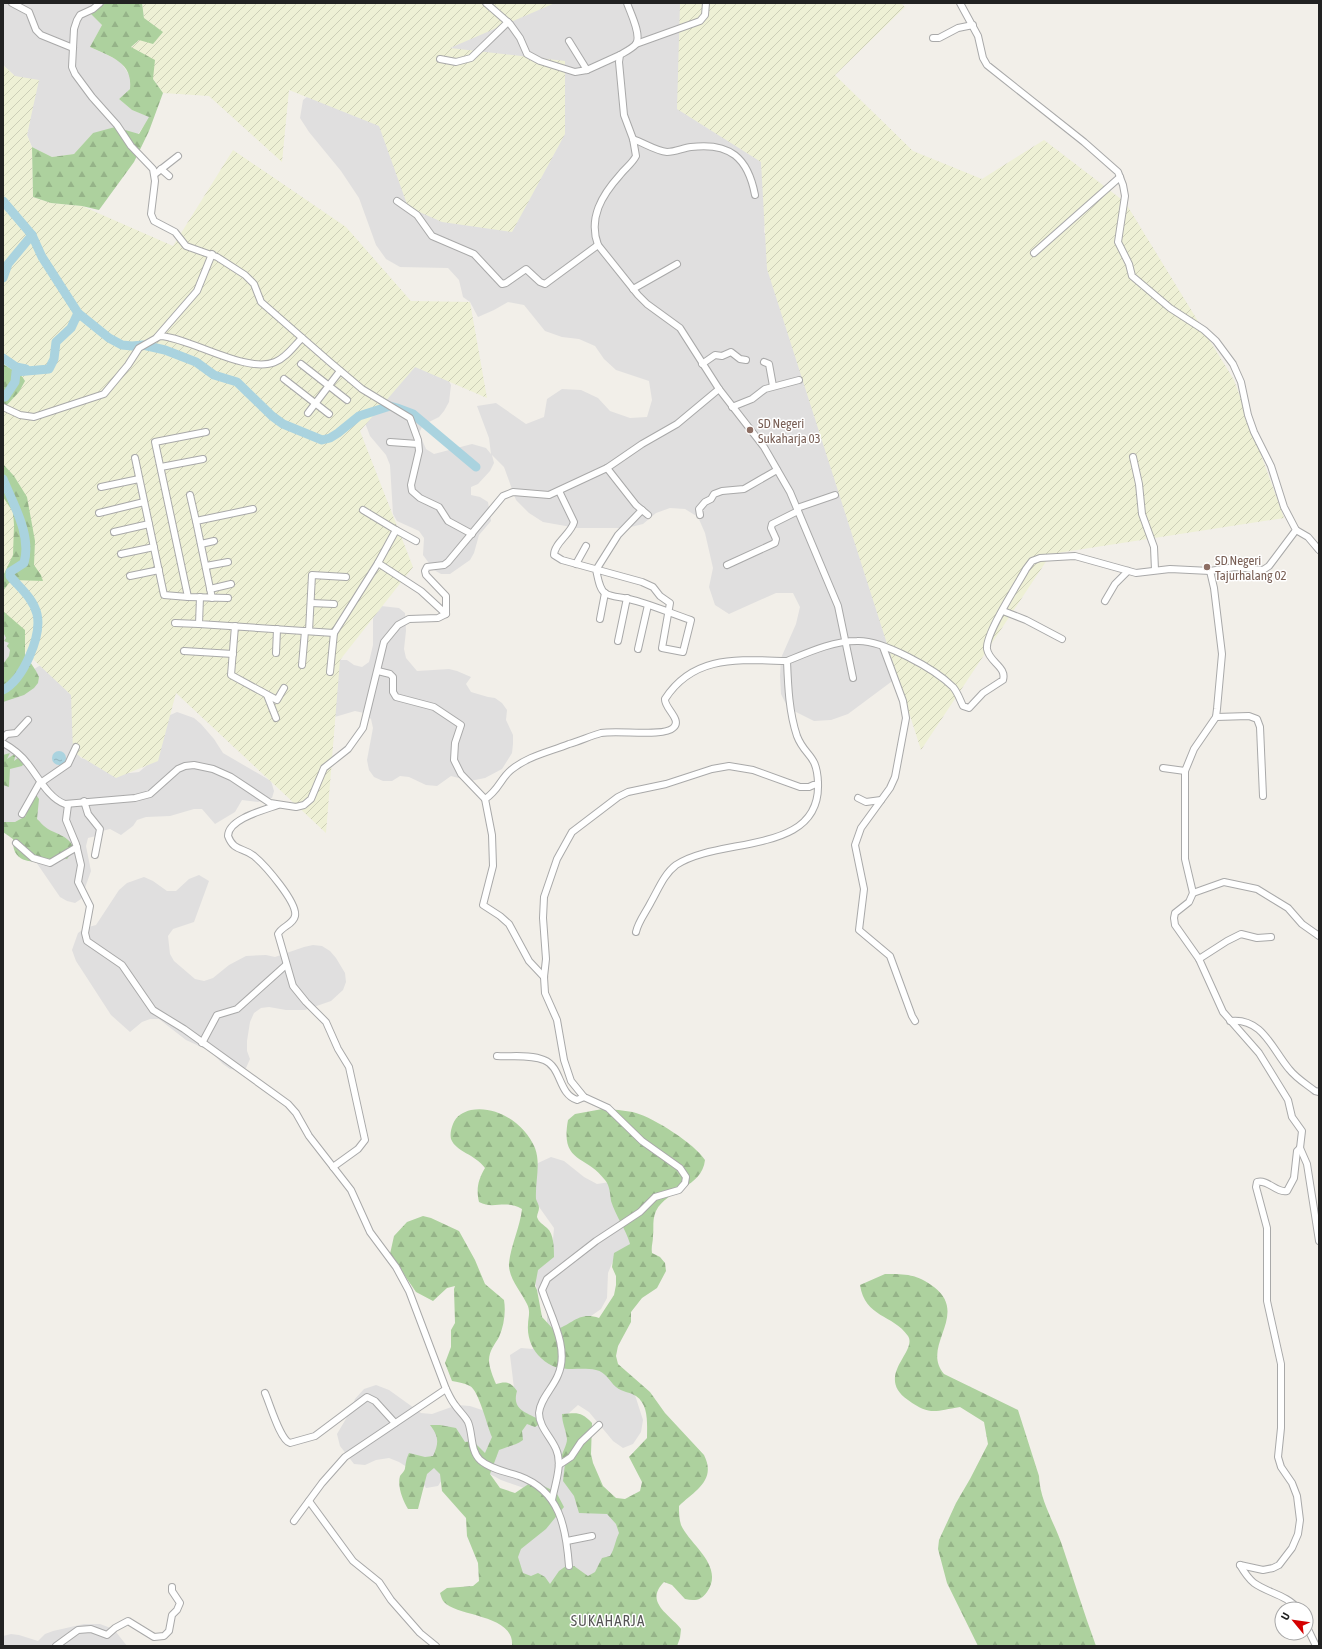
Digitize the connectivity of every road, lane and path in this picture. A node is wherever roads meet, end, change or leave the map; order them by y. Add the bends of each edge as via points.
1 (12, 3) edge
2 (100, 3) edge
3 (486, 3) edge
4 (627, 3) edge
5 (706, 3) edge
6 (960, 3) edge
7 (508, 22) junction
8 (973, 25) junction
9 (933, 38) dead end
10 (569, 41) dead end
11 (636, 44) junction
12 (73, 48) junction
13 (620, 55) junction
14 (440, 59) dead end
15 (587, 70) junction
16 (633, 139) junction
17 (178, 156) dead end
18 (161, 170) junction
19 (155, 174) junction
20 (169, 176) dead end
21 (1120, 177) junction
22 (754, 195) dead end
23 (397, 202) dead end
24 (598, 245) junction
25 (1034, 253) dead end
26 (212, 254) junction
27 (677, 264) dead end
28 (633, 288) junction
29 (157, 337) junction
30 (302, 338) junction
31 (746, 360) dead end
32 (764, 362) dead end
33 (301, 364) dead end
34 (702, 364) junction
35 (340, 371) junction
36 (284, 379) dead end
37 (799, 380) dead end
38 (328, 386) junction
39 (773, 386) junction
40 (719, 389) junction
41 (347, 400) dead end
42 (316, 404) junction
43 (732, 407) junction
44 (4, 408) edge
45 (308, 414) dead end
46 (329, 414) dead end
47 (206, 432) dead end
48 (390, 442) dead end
49 (418, 444) junction
50 (1133, 457) dead end
51 (135, 458) dead end
52 (203, 459) dead end
53 (160, 467) junction
54 (607, 468) junction
55 (777, 470) junction
56 (140, 479) junction
57 (101, 487) dead end
58 (559, 491) junction
59 (190, 495) dead end
60 (836, 495) dead end
61 (144, 502) junction
62 (252, 508) dead end
63 (363, 510) dead end
64 (642, 510) junction
65 (798, 510) junction
66 (99, 512) dead end
67 (648, 515) dead end
68 (700, 515) dead end
69 (196, 521) junction
70 (149, 524) junction
71 (396, 530) junction
72 (1296, 530) junction
73 (114, 532) dead end
74 (472, 534) junction
75 (214, 541) dead end
76 (416, 541) dead end
77 (201, 544) junction
78 (586, 546) dead end
79 (154, 547) junction
80 (1319, 550) edge
81 (121, 554) dead end
82 (228, 562) dead end
83 (378, 563) junction
84 (576, 564) junction
85 (726, 565) dead end
86 (206, 566) junction
87 (159, 570) junction
88 (596, 570) junction
89 (1155, 570) junction
90 (1128, 571) junction
91 (1210, 571) junction
92 (130, 576) dead end
93 (346, 577) dead end
94 (231, 584) dead end
95 (210, 589) junction
96 (605, 594) junction
97 (188, 597) junction
98 (200, 598) junction
99 (212, 598) junction
100 (228, 598) dead end
101 (627, 598) junction
102 (1104, 601) dead end
103 (311, 603) junction
104 (334, 604) dead end
105 (648, 605) junction
106 (1003, 611) junction
107 (669, 612) junction
108 (446, 614) junction
109 (600, 619) dead end
110 (175, 623) dead end
111 (199, 624) junction
112 (235, 626) junction
113 (277, 629) junction
114 (307, 631) junction
115 (334, 633) junction
116 (1062, 639) dead end
117 (618, 641) dead end
118 (847, 641) junction
119 (883, 647) junction
120 (638, 649) dead end
121 (184, 651) dead end
122 (276, 653) dead end
123 (233, 654) junction
124 (787, 661) junction
125 (302, 665) dead end
126 (378, 671) junction
127 (330, 672) dead end
128 (854, 678) dead end
129 (284, 688) dead end
130 (267, 694) junction
131 (1216, 717) junction
132 (276, 718) dead end
133 (28, 720) dead end
134 (3, 738) edge
135 (3, 743) edge
136 (76, 747) dead end
137 (1163, 768) dead end
138 (1184, 771) junction
139 (41, 782) junction
140 (818, 783) junction
141 (1263, 796) dead end
142 (858, 798) dead end
143 (485, 799) junction
144 (881, 800) junction
145 (84, 801) junction
146 (68, 805) junction
147 (278, 805) junction
148 (22, 814) dead end
149 (16, 844) dead end
150 (77, 847) junction
151 (95, 855) dead end
152 (1193, 893) junction
153 (636, 932) dead end
154 (1319, 936) edge
155 (1271, 937) dead end
156 (1199, 959) junction
157 (286, 965) junction
158 (544, 977) junction
159 (915, 1021) dead end
160 (1230, 1021) junction
161 (202, 1043) junction
162 (496, 1056) dead end
163 (1319, 1092) edge
164 (584, 1097) junction
165 (1300, 1148) junction
166 (333, 1166) junction
167 (1319, 1241) edge
168 (446, 1389) junction
169 (265, 1393) dead end
170 (395, 1423) junction
171 (599, 1425) dead end
172 (559, 1465) junction
173 (552, 1500) junction
174 (308, 1501) junction
175 (294, 1521) dead end
176 (592, 1536) dead end
177 (567, 1541) junction
178 (569, 1566) dead end
179 (172, 1587) dead end
180 (1290, 1601) edge
181 (56, 1646) edge
182 (436, 1646) edge

1 - 12 street via 28,12 41,35
2 - 12 street via 78,17 74,29
3 - 7 street
4 - 11 street via 638,36
5 - 11 street via 705,15 700,21
6 - 8 street
7 - 14 street via 471,58 456,62
7 - 15 street via 520,38 524,50 531,57 570,71
8 - 9 street
8 - 21 street via 981,43 983,58 988,65 1114,167
10 - 15 street
11 - 13 street
12 - 19 street via 72,67 75,74
13 - 15 street
13 - 16 street via 624,115
16 - 22 street via 666,152 706,146 724,148 744,164 751,178
16 - 24 street via 636,156 634,160 610,188 597,210 594,230
17 - 18 street
18 - 19 street
18 - 20 street
19 - 26 street via 151,218 175,232 186,246
21 - 25 street
21 - 72 street via 1125,196 1118,242 1132,276 1170,308 1204,330 1234,364 1250,420 1271,466 1284,507
23 - 24 street via 417,215 432,236 474,254 502,284 526,268 545,284
24 - 28 street
26 - 29 street via 196,291
26 - 30 street via 250,280 261,302
27 - 28 street
28 - 34 street via 647,304 680,328
29 - 30 street via 175,338 240,360 265,365 278,360
29 - 44 street via 140,347 104,394 34,417 20,415
30 - 35 street
31 - 34 street via 731,352 722,356 715,355
32 - 39 street via 770,364
33 - 38 street
34 - 40 street
35 - 38 street
35 - 49 street via 362,389 412,420
36 - 42 street
37 - 39 street
38 - 41 street
38 - 42 street
39 - 43 street
40 - 43 street
40 - 54 street via 677,424
42 - 45 street
42 - 46 street
43 - 55 street via 764,447
47 - 53 street via 155,442
48 - 49 street
49 - 74 street via 411,488 414,494 439,507 448,521
50 - 89 street via 1142,514 1154,546
51 - 56 street
52 - 53 street
53 - 97 street
54 - 58 street
54 - 64 street
55 - 65 street
55 - 68 street via 744,489 714,494 712,499 699,509
56 - 57 street
56 - 61 street
58 - 74 street via 549,495 519,492 505,495 498,500
58 - 84 street via 574,522 554,553 558,559
59 - 69 street
60 - 65 street
61 - 66 street
61 - 70 street
62 - 69 street
63 - 71 street
64 - 67 street
64 - 88 street via 618,535
65 - 85 street via 772,524 775,543
65 - 118 street via 838,606
69 - 77 street
70 - 73 street
70 - 79 street
71 - 76 street
71 - 83 street
72 - 80 street via 1308,537
72 - 91 street via 1265,570 1234,567
74 - 108 street via 447,563 428,566 425,571 429,579 446,596
75 - 77 street
77 - 86 street
78 - 84 street
79 - 81 street
79 - 87 street
82 - 86 street
83 - 108 street via 421,591
83 - 115 street
84 - 88 street
86 - 95 street
87 - 92 street
87 - 97 street via 164,595
88 - 96 street
88 - 107 street via 631,577 653,587 670,603
89 - 90 street via 1136,573
89 - 91 street
90 - 102 street via 1115,584
90 - 106 street via 1075,556 1040,558 1029,565
91 - 131 street via 1222,654
93 - 103 street via 312,575
94 - 95 street
95 - 99 street
96 - 101 street
96 - 109 street
97 - 98 street
98 - 99 street
98 - 111 street
99 - 100 street
101 - 105 street
101 - 117 street
103 - 104 street
103 - 114 street
105 - 107 street
105 - 120 street
106 - 116 street
106 - 119 street via 990,632 987,643 991,657 1004,673 1003,680 983,693 969,708 963,706 956,691 945,681 906,656
107 - 107 street via 691,620 683,652 662,648
108 - 126 street via 438,618 409,619 398,626 381,647
110 - 111 street
111 - 112 street
112 - 113 street
112 - 123 street
113 - 114 street
113 - 122 street
114 - 115 street
114 - 125 street
115 - 127 street
118 - 119 street via 866,641
118 - 124 street via 815,649
118 - 128 street
119 - 144 street via 903,701 906,718 898,768 890,788
121 - 123 street
123 - 130 street via 231,675
124 - 140 street via 794,724 798,738 816,764
124 - 143 street via 718,662 703,666 679,683 665,699 675,719 673,729 652,733 610,732 535,756 510,771 495,792
126 - 143 street via 393,677 393,692 396,697 434,707 461,724 462,728 454,748 454,760 461,774
126 - 147 street via 366,721 356,739 348,749 324,768 307,803 296,807
129 - 130 street via 277,700
130 - 132 street
131 - 138 street via 1194,749
131 - 141 street via 1249,716 1257,719 1260,727
133 - 134 street via 16,733 7,734
135 - 139 street via 26,762
136 - 139 street via 68,764
137 - 138 street
138 - 152 street via 1185,859
139 - 146 street via 57,800
139 - 148 street
140 - 153 street via 818,798 814,810 808,820 797,828 750,844 705,854 675,866 659,887
140 - 158 street via 810,787 800,787 753,770 729,766 712,768 618,797 572,832 557,859 544,897
142 - 144 street via 866,802
143 - 158 street via 492,836 493,866 483,905 509,924 530,961
144 - 159 street via 861,828 855,845 864,889 859,930 890,956
145 - 146 street
145 - 147 street via 150,794 178,769 194,765 218,771 263,799
145 - 151 street via 88,814 100,829
146 - 150 street via 66,820
147 - 157 street via 241,819 231,826 228,835 236,848 252,854 260,861 294,906 294,920 278,934
149 - 150 street via 33,858 50,863
150 - 161 street via 81,865 78,882 90,906 85,933 87,941 122,965 153,1010
152 - 154 street via 1224,882 1258,889 1288,908 1299,922
152 - 156 street via 1189,902 1175,912 1174,920
155 - 156 street via 1257,938 1241,934
156 - 160 street via 1222,1012
157 - 161 street via 236,1009 217,1015
157 - 166 street via 296,991 329,1026 338,1049 347,1061 365,1131 365,1140 358,1149
158 - 164 street via 545,993 557,1020 566,1068 574,1086
160 - 163 street via 1241,1021 1263,1032 1290,1070
160 - 165 street via 1259,1053 1288,1100 1292,1117 1302,1131
161 - 166 street via 288,1104
162 - 164 street via 543,1060 554,1069 568,1095 577,1100
164 - 172 street via 608,1108 642,1141 680,1168 686,1182 679,1190 655,1197 640,1212 596,1241 543,1284 542,1290 558,1334 562,1359 558,1376 540,1406 540,1416 542,1425 556,1448
165 - 167 street via 1307,1164
165 - 180 street via 1294,1178 1287,1191 1281,1191 1263,1181 1257,1182 1256,1187 1267,1228 1267,1301 1281,1364 1281,1428 1278,1457 1281,1468 1292,1483 1297,1496 1300,1520 1298,1534 1292,1548 1279,1565 1263,1570 1240,1565 1254,1583
166 - 168 street via 351,1190 370,1232 396,1267 409,1291
168 - 170 street
168 - 173 street via 468,1422 475,1453 481,1460 535,1482
169 - 170 street via 282,1435 290,1444 316,1436 367,1398 375,1401
170 - 174 street via 345,1457
171 - 172 street via 581,1442 571,1457
172 - 173 street
173 - 177 street via 559,1512
174 - 175 street
174 - 182 street via 353,1561 379,1582 420,1633
176 - 177 street
177 - 178 street
179 - 181 street via 180,1603 172,1615 169,1631 164,1636 154,1637 128,1621 107,1635 91,1629 76,1631

